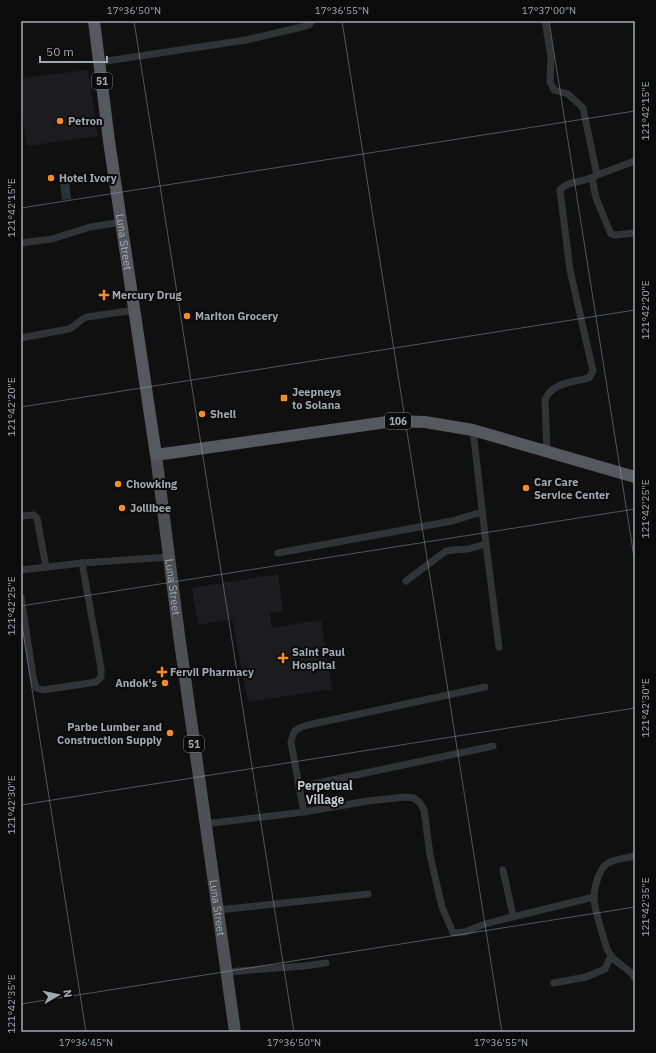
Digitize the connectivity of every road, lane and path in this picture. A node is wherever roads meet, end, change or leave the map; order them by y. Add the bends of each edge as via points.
1 (94, 21) edge
2 (312, 21) edge
3 (545, 21) edge
4 (100, 62) junction
5 (635, 161) edge
6 (595, 177) junction
7 (121, 222) junction
8 (635, 233) edge
9 (21, 243) edge
10 (135, 310) junction
11 (21, 338) edge
12 (473, 430) junction
13 (547, 452) junction
14 (156, 455) junction
15 (635, 477) edge
16 (482, 512) junction
17 (21, 516) edge
18 (486, 544) junction
19 (278, 553) dead end
20 (169, 557) junction
21 (82, 563) junction
22 (46, 567) junction
23 (21, 570) edge
24 (406, 581) dead end
25 (21, 597) edge
26 (499, 647) dead end
27 (485, 688) dead end
28 (493, 746) dead end
29 (299, 787) junction
30 (304, 812) junction
31 (205, 824) junction
32 (635, 856) edge
33 (503, 870) dead end
34 (368, 894) dead end
35 (594, 897) junction
36 (218, 910) junction
37 (513, 916) junction
38 (611, 956) junction
39 (326, 963) dead end
40 (226, 972) junction
41 (635, 978) edge
42 (554, 983) dead end
43 (234, 1032) edge

1 - 4 highway, 51
2 - 4 street via 309,25 246,40
3 - 6 street via 551,57 550,82 554,90 568,94 583,108
4 - 7 highway, Luna Street / 51
5 - 6 street
6 - 8 street via 596,198 611,234
6 - 13 street via 563,186 560,190 570,270 593,371 588,378 556,386 547,394
7 - 9 street
7 - 10 highway, Luna Street / 51
10 - 11 street via 87,317 69,329
10 - 14 highway, Luna Street / 51
12 - 13 highway, 106
12 - 14 highway, 106 via 425,422 394,421
12 - 16 street
13 - 15 highway, 106
14 - 20 main road, Luna Street / 51
16 - 18 street
16 - 19 street via 445,522
17 - 22 street via 34,515 37,518
18 - 24 street via 446,551
18 - 26 street
20 - 21 street
20 - 31 main road, Luna Street / 51
21 - 22 street
21 - 25 street via 102,668 102,677 96,682 43,690 36,688
22 - 23 street
27 - 29 street via 308,725 295,730 291,743
28 - 29 street
29 - 30 street
30 - 31 street
30 - 37 street via 368,801 414,798 424,810 430,855 442,907 453,933 464,932
31 - 36 main road, Luna Street / 51
32 - 35 street via 606,864 598,876
33 - 37 street
34 - 36 street
35 - 37 street
35 - 38 street
36 - 40 main road, Luna Street / 51
38 - 41 street
38 - 42 street via 605,969 586,977
39 - 40 street
40 - 43 main road, Luna Street / 51

